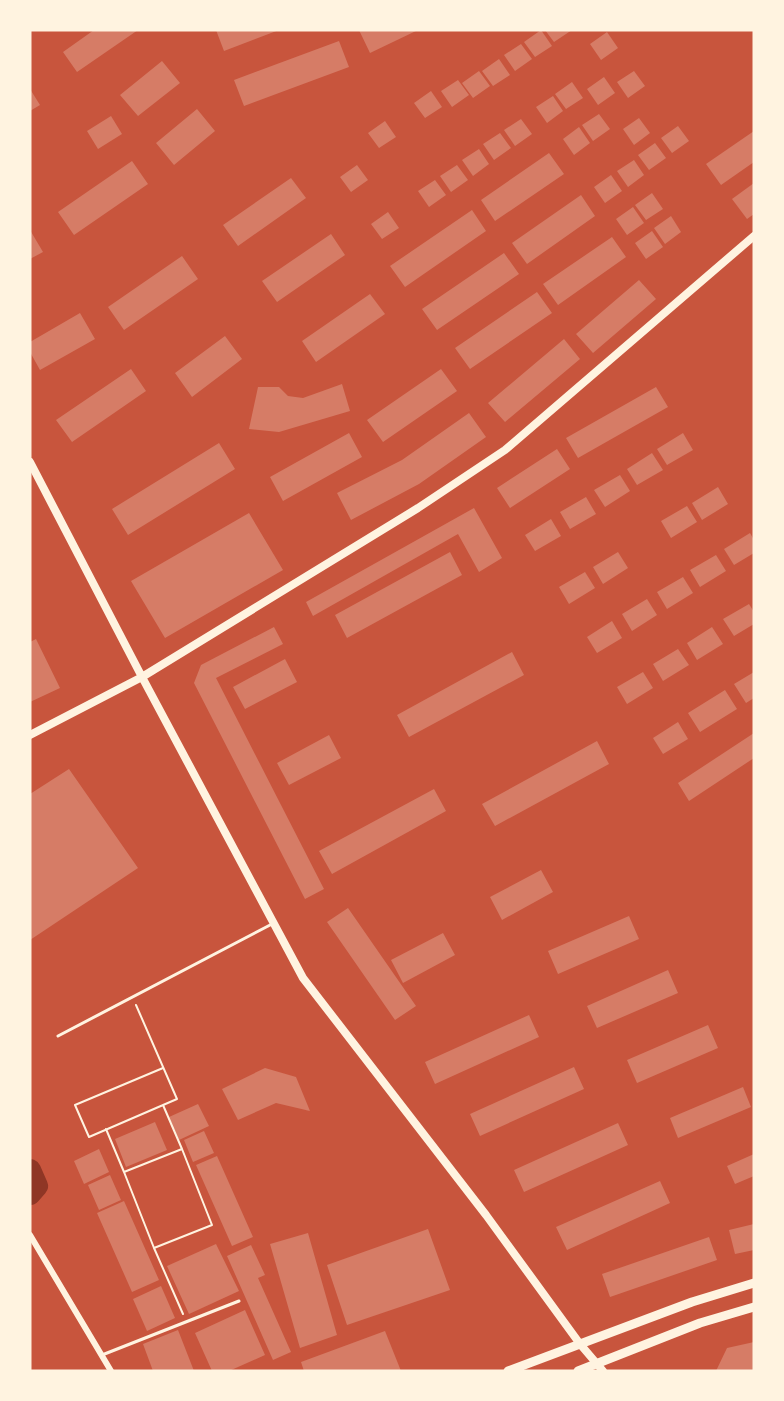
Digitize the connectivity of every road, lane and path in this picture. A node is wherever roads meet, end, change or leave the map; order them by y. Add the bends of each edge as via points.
1 (754, 237) edge
2 (30, 462) edge
3 (142, 677) junction
4 (30, 735) edge
5 (274, 923) junction
6 (132, 997) junction
7 (58, 1036) dead end
8 (164, 1068) junction
9 (163, 1105) junction
10 (106, 1130) junction
11 (182, 1149) junction
12 (124, 1172) junction
13 (30, 1235) edge
14 (154, 1248) junction
15 (754, 1283) edge
16 (238, 1301) dead end
17 (754, 1307) edge
18 (186, 1322) junction
19 (580, 1344) junction
20 (102, 1355) junction
21 (600, 1368) edge
22 (111, 1371) edge
23 (508, 1371) edge
24 (578, 1371) edge

1 - 3 street via 505,450 418,508
2 - 3 street
3 - 4 street
3 - 5 street
5 - 6 lane
5 - 19 street via 303,978
6 - 7 lane
6 - 8 path
8 - 9 path via 177,1099
8 - 10 path via 75,1105 89,1137
9 - 10 path
9 - 11 path
10 - 12 path
11 - 12 path
11 - 14 path via 212,1225
12 - 14 path
13 - 20 street
14 - 18 path
15 - 19 main road
16 - 18 lane
17 - 21 main road via 700,1323
18 - 20 lane
19 - 21 street
19 - 23 main road
20 - 22 street
21 - 24 main road

